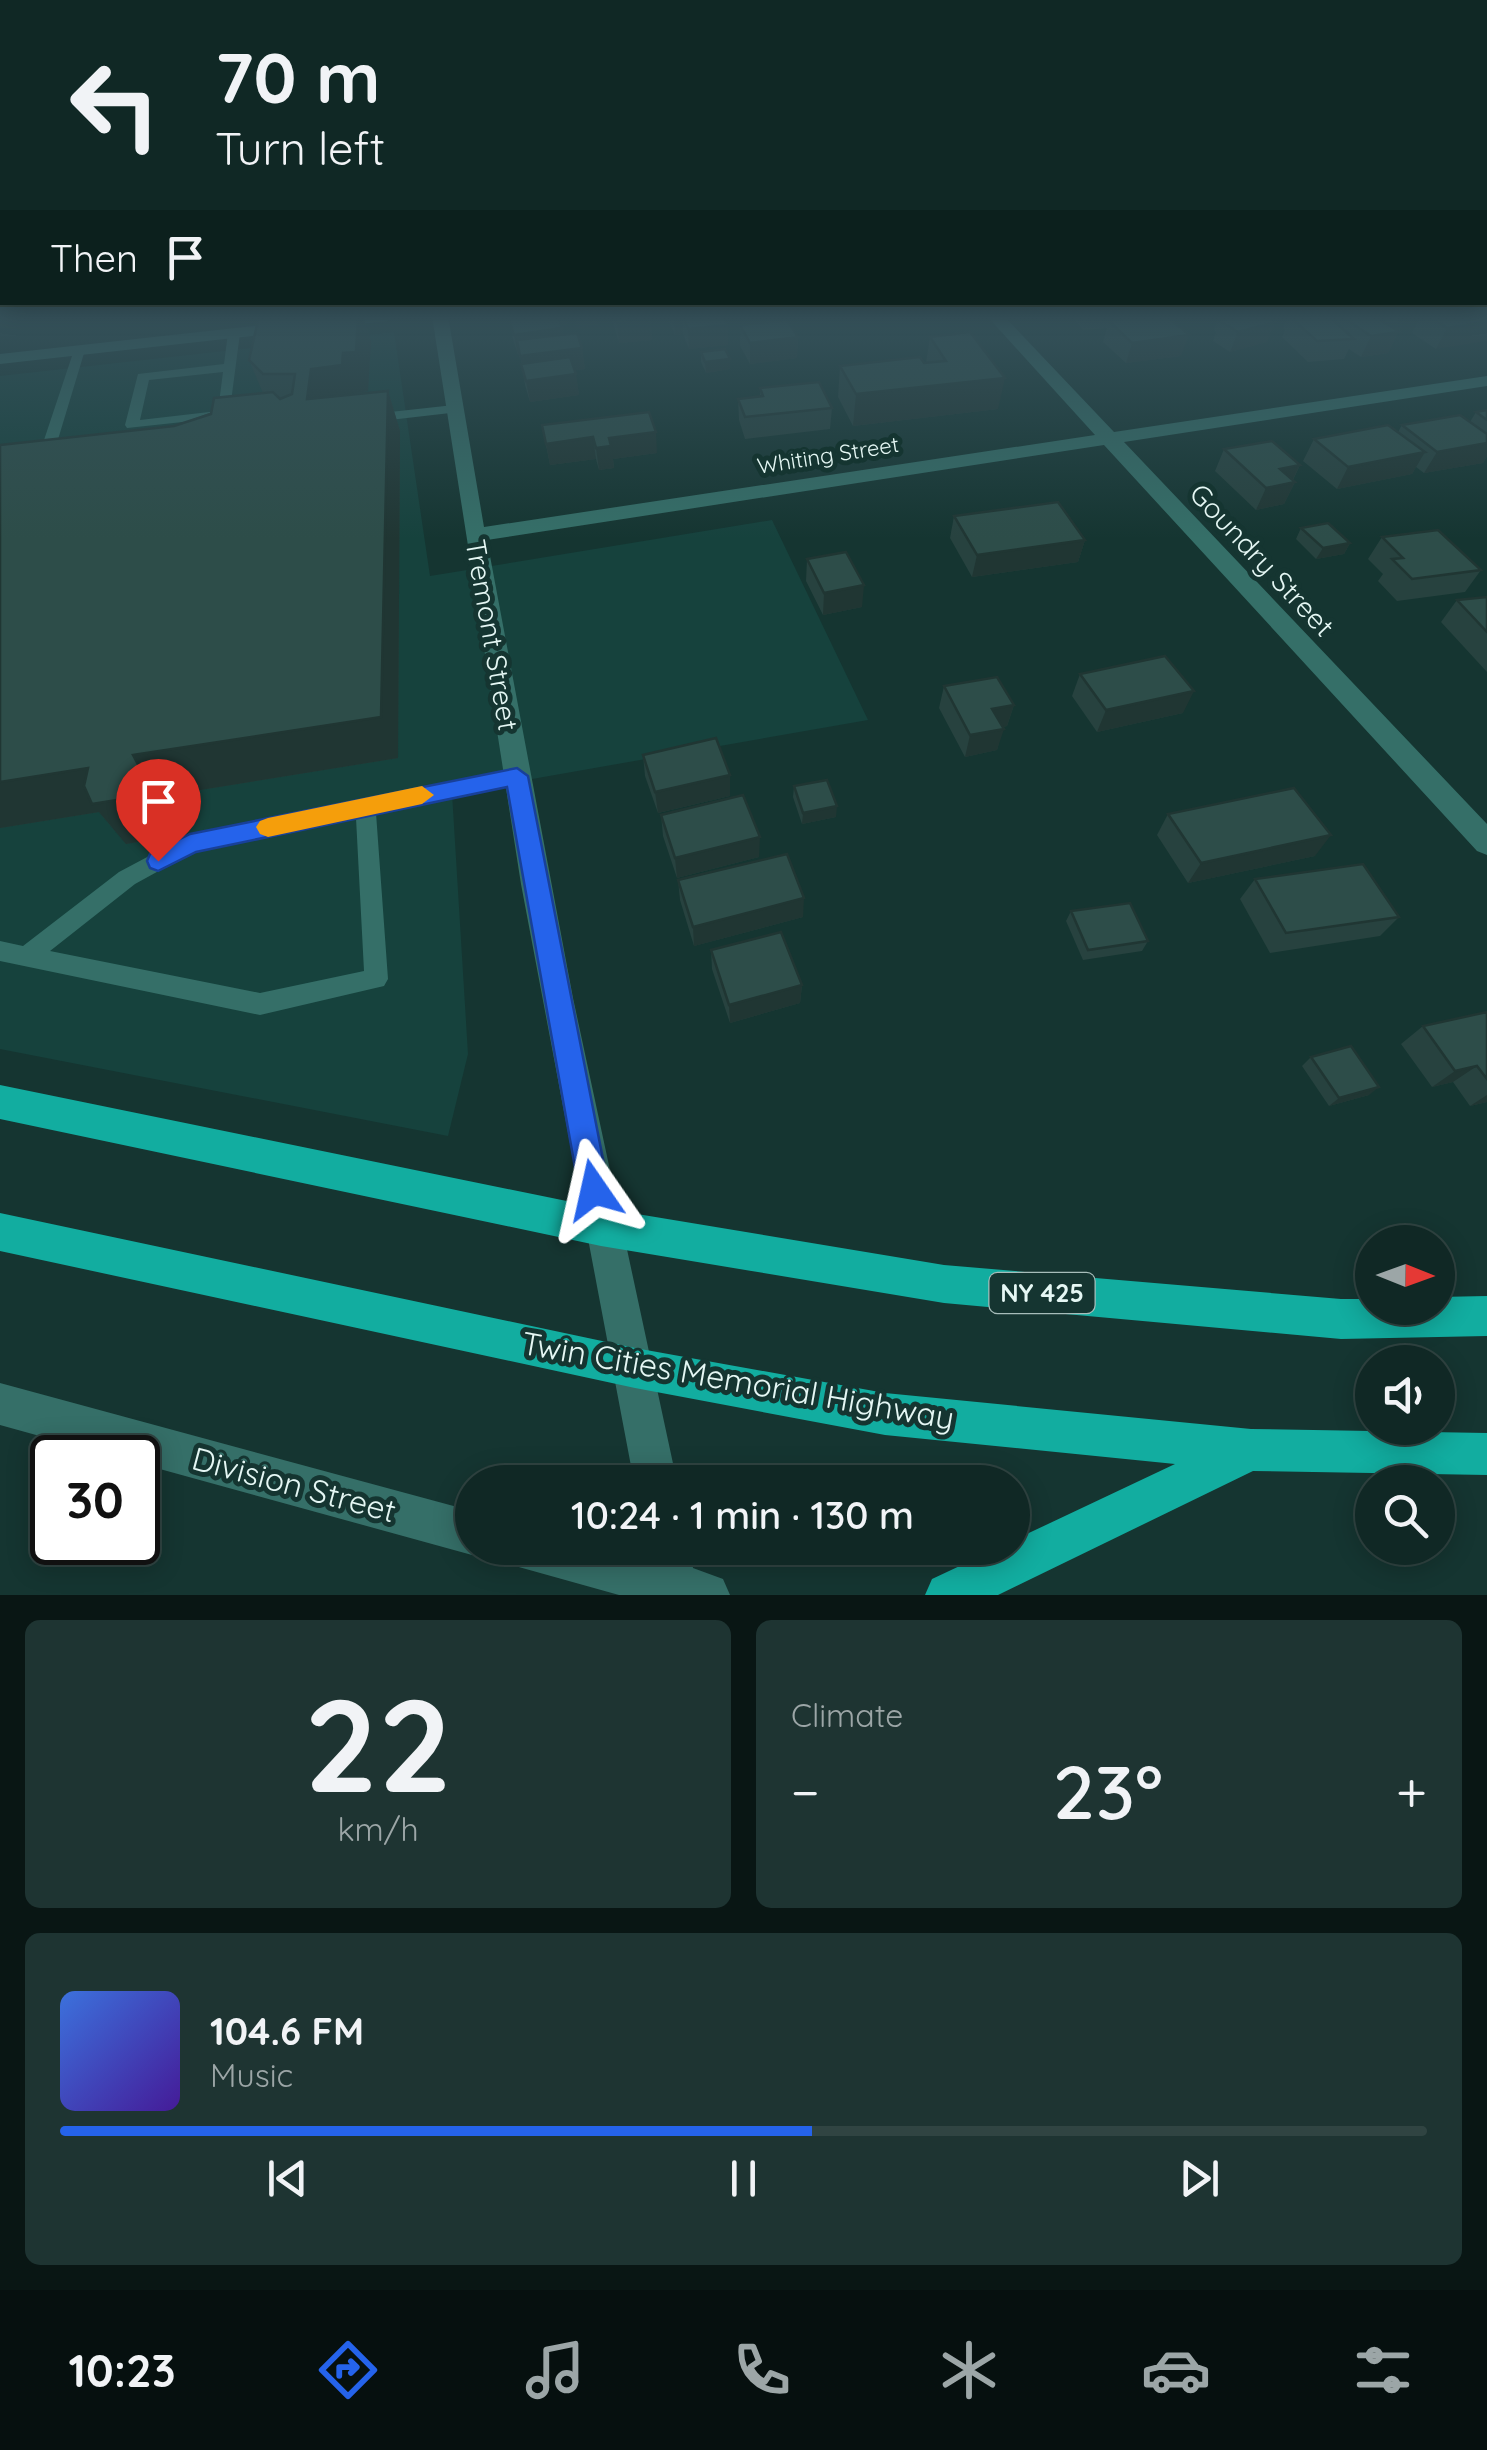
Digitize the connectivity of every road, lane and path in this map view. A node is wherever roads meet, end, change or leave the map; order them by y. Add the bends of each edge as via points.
1 (66, 390) edge
2 (140, 390) edge
3 (227, 390) edge
4 (451, 390) edge
5 (1064, 390) edge
6 (1423, 390) edge
7 (454, 409) junction
8 (350, 420) edge
9 (1106, 437) junction
10 (49, 446) edge
11 (474, 535) junction
12 (517, 776) junction
13 (365, 807) junction
14 (1487, 843) edge
15 (0, 951) edge
16 (27, 956) junction
17 (0, 1102) edge
18 (601, 1227) junction
19 (0, 1232) edge
20 (1487, 1316) edge
21 (636, 1368) junction
22 (0, 1404) edge
23 (1251, 1450) junction
24 (1487, 1454) edge
25 (653, 1465) edge
26 (455, 1528) edge
27 (602, 1565) edge
28 (681, 1582) edge
29 (948, 1595) edge

1 - 10 lane
2 - 3 lane via 132,425 224,414
4 - 7 street, Tremont Street
5 - 9 street, Goundry Street
6 - 9 street, Whiting Street
7 - 8 lane
7 - 11 street, Tremont Street
9 - 11 street, Whiting Street
9 - 14 street, Goundry Street
11 - 12 street, Tremont Street
12 - 13 lane
12 - 18 street, Tremont Street
13 - 16 lane via 190,844 127,878
13 - 16 lane via 376,979 260,1004
15 - 16 lane
17 - 18 main road, NY 425
18 - 20 main road, NY 425 via 944,1284 1341,1319
18 - 21 street, Tremont Street
19 - 21 main road, Twin Cities Memorial Highway
21 - 23 main road, Twin Cities Memorial Highway via 885,1414
21 - 25 street, Tremont Street
22 - 26 street, Division Street
23 - 24 main road, Twin Cities Memorial Highway
23 - 29 main road
27 - 28 street

